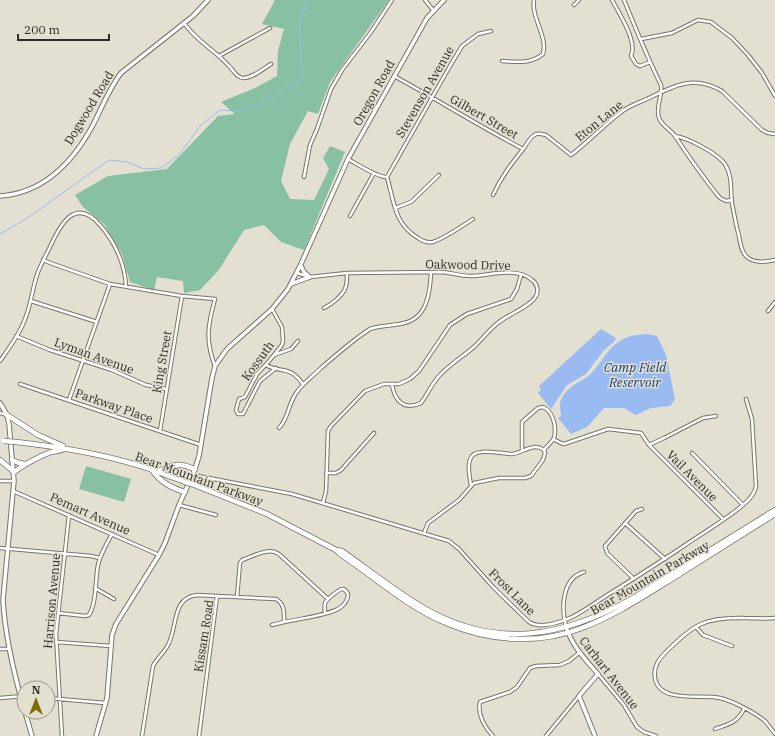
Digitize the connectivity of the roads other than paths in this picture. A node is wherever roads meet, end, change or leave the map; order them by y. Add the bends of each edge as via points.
1 (208, 0) edge
2 (392, 0) edge
3 (425, 0) edge
4 (444, 0) edge
5 (534, 0) edge
6 (579, 0) edge
7 (612, 0) edge
8 (624, 0) edge
9 (574, 5) dead end
10 (433, 10) junction
11 (184, 23) junction
12 (270, 28) dead end
13 (491, 31) dead end
14 (641, 39) junction
15 (219, 56) junction
16 (502, 61) dead end
17 (650, 62) junction
18 (271, 64) dead end
19 (394, 76) junction
20 (661, 91) junction
21 (775, 96) edge
22 (432, 97) junction
23 (775, 134) edge
24 (675, 136) junction
25 (523, 149) junction
26 (348, 159) junction
27 (374, 173) junction
28 (439, 175) dead end
29 (304, 177) dead end
30 (387, 177) junction
31 (493, 195) dead end
32 (0, 196) edge
33 (732, 200) junction
34 (396, 208) junction
35 (350, 216) dead end
36 (473, 219) dead end
37 (44, 260) junction
38 (775, 260) edge
39 (301, 264) junction
40 (297, 273) junction
41 (347, 273) junction
42 (431, 273) junction
43 (521, 275) junction
44 (310, 277) junction
45 (110, 284) junction
46 (290, 284) junction
47 (126, 286) junction
48 (182, 296) junction
49 (31, 300) junction
50 (775, 302) edge
51 (324, 308) dead end
52 (272, 309) junction
53 (768, 311) dead end
54 (97, 322) junction
55 (16, 336) junction
56 (298, 341) dead end
57 (274, 356) junction
58 (0, 361) edge
59 (83, 361) junction
60 (266, 365) junction
61 (215, 366) junction
62 (276, 368) junction
63 (20, 384) dead end
64 (303, 384) junction
65 (392, 385) junction
66 (166, 389) junction
67 (746, 399) dead end
68 (69, 400) junction
69 (0, 403) edge
70 (0, 413) edge
71 (8, 415) junction
72 (716, 416) dead end
73 (279, 428) dead end
74 (160, 431) junction
75 (374, 433) dead end
76 (553, 440) junction
77 (2, 441) edge
78 (649, 444) junction
79 (43, 445) junction
80 (201, 445) junction
81 (65, 449) junction
82 (544, 450) junction
83 (522, 451) junction
84 (692, 453) dead end
85 (41, 456) junction
86 (0, 460) edge
87 (12, 460) junction
88 (26, 464) junction
89 (170, 466) junction
90 (195, 469) junction
91 (152, 470) junction
92 (14, 472) junction
93 (326, 473) junction
94 (166, 475) junction
95 (193, 475) junction
96 (176, 479) junction
97 (0, 481) edge
98 (14, 481) junction
99 (166, 484) junction
100 (471, 486) junction
101 (13, 490) junction
102 (185, 492) junction
103 (323, 503) junction
104 (179, 505) junction
105 (743, 505) junction
106 (642, 509) dead end
107 (775, 510) edge
108 (775, 514) edge
109 (69, 515) junction
110 (216, 515) dead end
111 (723, 519) junction
112 (625, 523) junction
113 (424, 533) junction
114 (112, 534) junction
115 (0, 548) edge
116 (8, 549) junction
117 (64, 554) junction
118 (159, 555) junction
119 (100, 558) junction
120 (665, 559) junction
121 (584, 572) dead end
122 (634, 579) junction
123 (95, 588) junction
124 (217, 596) junction
125 (237, 597) junction
126 (114, 599) dead end
127 (328, 599) junction
128 (2, 600) edge
129 (58, 613) junction
130 (325, 613) junction
131 (775, 618) edge
132 (565, 620) junction
133 (284, 621) junction
134 (272, 625) dead end
135 (696, 627) junction
136 (567, 629) junction
137 (56, 642) junction
138 (111, 646) junction
139 (732, 646) dead end
140 (8, 649) junction
141 (0, 650) edge
142 (579, 653) junction
143 (598, 674) junction
144 (17, 680) edge
145 (580, 696) junction
146 (16, 697) edge
147 (0, 698) edge
148 (56, 699) edge
149 (59, 699) junction
150 (106, 703) junction
151 (744, 708) junction
152 (27, 720) edge
153 (715, 729) dead end
154 (775, 734) edge
155 (32, 736) edge
156 (62, 736) edge
157 (96, 736) edge
158 (142, 736) edge
159 (199, 736) edge
160 (493, 736) edge
161 (546, 736) edge
162 (594, 736) edge
163 (656, 736) edge

1 - 11 street, Dogwood Road
2 - 29 street via 331,89 310,145
3 - 10 street
4 - 10 street, Oregon Road
5 - 16 street via 544,45 543,54 528,62
6 - 9 street
7 - 17 street via 632,42 634,62 640,66
8 - 14 street
10 - 19 street, Oregon Road
11 - 15 street via 194,36
11 - 32 street, Dogwood Road via 121,73 93,126 59,171 25,192
12 - 15 street
13 - 22 street, Stevenson Avenue via 478,34 462,46
14 - 17 street
14 - 21 street via 672,33 698,20 711,22 732,38 748,55
15 - 18 street via 241,78 259,73
17 - 20 street via 661,85
19 - 22 street, Gilbert Street
19 - 26 street, Oregon Road
20 - 23 street, Eton Lane via 681,84 708,85 722,91 762,130
20 - 24 street via 658,117
20 - 25 street, Eton Lane via 621,112 571,155 542,134 533,136
22 - 25 street, Gilbert Street
22 - 30 street, Stevenson Avenue
24 - 33 street via 720,198
24 - 33 street via 711,152 721,160 730,178
25 - 31 street via 502,177
26 - 27 street
26 - 39 street, Oregon Road
27 - 30 street
27 - 35 street
28 - 34 street via 411,202
30 - 34 street
33 - 38 street via 740,245 745,256 761,262
34 - 36 street via 405,228 426,242 434,242
37 - 45 street
37 - 47 street via 67,218 76,214 87,214 102,227 119,254
37 - 49 street via 37,275
39 - 40 street, Oregon Road
39 - 44 street via 302,269
40 - 44 street, Oakwood Drive
40 - 46 street, Oregon Road
41 - 42 street, Oakwood Drive
41 - 44 street, Oakwood Drive
41 - 51 street via 344,292
42 - 43 street, Oakwood Drive via 468,276 496,273
42 - 64 street via 426,304 418,314 404,323 370,329
43 - 65 street, Oakwood Drive via 517,289 510,299 461,317 446,331 414,376
43 - 65 street via 535,282 536,296 530,303 498,323 440,374 422,403 411,406 400,402 394,395
44 - 46 street
45 - 47 street
45 - 54 street
46 - 52 street, Oregon Road
47 - 48 street
48 - 61 street via 215,299 208,331
48 - 66 street, King Street
49 - 54 street
49 - 55 street
50 - 53 street
52 - 57 street, Kossuth via 284,340
52 - 61 street, Oregon Road via 227,349
54 - 59 street
55 - 58 street
55 - 59 street, Lyman Avenue
56 - 57 street via 291,348
57 - 60 street, Kossuth
59 - 66 street, Lyman Avenue via 118,372 146,385
59 - 68 street
60 - 62 street
60 - 62 street, Kossuth via 257,374 245,397 239,399 236,410 238,414 243,414 260,381
61 - 80 street
62 - 64 street via 294,374
63 - 68 street, Parkway Place
64 - 73 street via 292,398 285,422
65 - 93 street, Oakwood Drive via 384,384 365,391 329,429
66 - 74 street, King Street
67 - 105 street, Frost Lane via 752,419 756,486 754,493
68 - 74 street, Parkway Place
69 - 71 street
70 - 71 street
71 - 81 highway via 32,432
71 - 87 street
72 - 78 street, Vail Avenue via 703,418
74 - 80 street, Parkway Place
75 - 93 street via 341,470
76 - 78 street, Vail Avenue via 567,444 608,430 641,433
76 - 82 street
76 - 83 street via 552,416 548,410 541,407 522,422
77 - 79 highway, Bear Mountain Parkway, bridge
78 - 111 street, Vail Avenue
79 - 81 highway, Bear Mountain Parkway
79 - 85 highway
80 - 90 street
81 - 85 highway
81 - 91 highway, Bear Mountain Parkway
82 - 83 street via 536,447
82 - 100 street via 543,460 530,476 498,478
83 - 100 street via 512,454 482,451 476,453 469,464
84 - 105 street
85 - 88 highway
86 - 92 highway
87 - 88 highway
87 - 92 street
88 - 92 highway
89 - 90 highway via 181,465
89 - 91 highway via 163,470
89 - 96 highway via 169,472
90 - 95 street
91 - 94 highway, Bear Mountain Parkway
91 - 99 highway
92 - 98 street
93 - 103 street, Oakwood Drive
94 - 96 highway, Bear Mountain Parkway
94 - 99 highway
95 - 102 street
95 - 103 street, Frost Lane via 292,494
96 - 136 highway, Bear Mountain Parkway, bridge via 267,514 342,551 424,608 443,618 464,626 515,635
97 - 98 street
98 - 101 street
99 - 102 highway
100 - 113 street via 459,500 428,523
101 - 109 street, Pemart Avenue
101 - 116 street
102 - 104 street
103 - 113 street, Frost Lane
104 - 110 street
104 - 118 street
105 - 111 street, Frost Lane
106 - 112 street
107 - 136 highway, Bear Mountain Parkway via 623,604
108 - 136 highway, Bear Mountain Parkway via 620,610 590,625
109 - 114 street, Pemart Avenue
109 - 117 street, Harrison Avenue
111 - 120 street, Frost Lane
112 - 120 street
112 - 122 street via 606,543 605,550
113 - 132 street, Frost Lane via 455,545 529,622 543,625
114 - 118 street, Pemart Avenue
114 - 119 street
115 - 116 street
116 - 117 street
116 - 128 street
117 - 119 street
117 - 129 street, Harrison Avenue
118 - 138 street via 116,624
119 - 123 street
120 - 122 street, Frost Lane
121 - 132 street via 578,573 567,588
122 - 132 street, Frost Lane
123 - 126 street
123 - 129 street via 89,615
124 - 125 street, Kissam Road
124 - 158 street via 191,596 184,599 179,606 168,644 153,666
124 - 159 street, Kissam Road
125 - 127 street via 242,560 273,551
125 - 133 street, Kissam Road via 280,601
127 - 130 street
127 - 130 street via 342,589 348,594 347,601 341,607
128 - 140 street
129 - 137 street, Harrison Avenue
130 - 133 street
131 - 135 street via 722,618 706,621
132 - 136 street
133 - 134 street
135 - 139 street via 703,635
135 - 151 street via 687,632 656,665 655,678 658,685 672,695 719,698
136 - 142 street, Carhart Avenue
137 - 138 street
137 - 149 street, Harrison Avenue
138 - 150 street
140 - 141 street
140 - 144 street
142 - 143 street, Carhart Avenue
142 - 160 street via 560,665 530,668 517,687 510,692 482,700 479,710
143 - 145 street
143 - 163 street, Carhart Avenue via 621,700 637,726 644,732
145 - 161 street
145 - 162 street
146 - 147 street
148 - 149 street
149 - 150 street
149 - 156 street, Harrison Avenue
150 - 157 street
151 - 153 street via 734,722
151 - 154 street via 760,718
152 - 155 street

